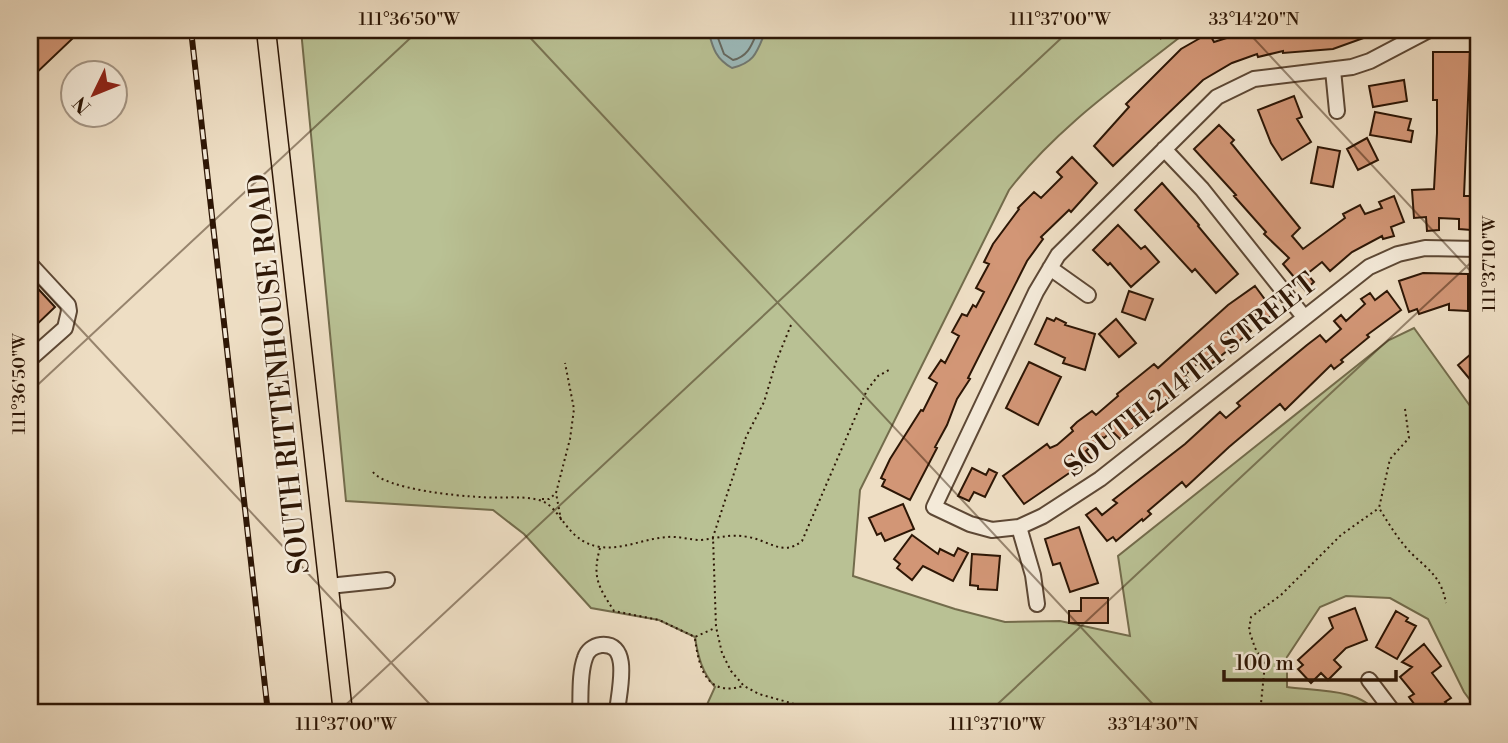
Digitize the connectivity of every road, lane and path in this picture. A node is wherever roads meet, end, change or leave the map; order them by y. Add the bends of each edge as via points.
1 (265, 30) edge
2 (954, 30) edge
3 (1170, 30) edge
4 (1429, 30) edge
5 (947, 36) dead end
6 (1160, 38) dead end
7 (1333, 71) junction
8 (1337, 111) dead end
9 (1164, 149) junction
10 (1478, 249) edge
11 (30, 264) edge
12 (1049, 268) junction
13 (1088, 295) dead end
14 (1304, 317) junction
15 (791, 325) dead end
16 (30, 359) edge
17 (565, 363) dead end
18 (889, 370) dead end
19 (1405, 409) dead end
20 (373, 472) dead end
21 (556, 493) junction
22 (539, 500) junction
23 (1379, 509) junction
24 (561, 522) junction
25 (1019, 527) junction
26 (713, 537) junction
27 (600, 547) junction
28 (387, 580) dead end
29 (329, 586) junction
30 (1446, 603) dead end
31 (1037, 604) dead end
32 (716, 627) junction
33 (695, 638) junction
34 (1369, 680) dead end
35 (744, 686) junction
36 (343, 713) edge
37 (580, 713) edge
38 (617, 713) edge
39 (815, 713) edge
40 (1261, 713) edge
41 (1394, 713) edge

1 - 29 main road, SOUTH RITTENHOUSE ROAD
2 - 5 path
3 - 6 path
4 - 7 street via 1370,61
7 - 8 street
7 - 9 street via 1254,79 1233,87
9 - 12 street
9 - 14 street via 1202,189
10 - 14 street, SOUTH 214TH STREET via 1425,248 1398,254 1369,267
11 - 16 street via 69,311 65,328
12 - 13 street
12 - 25 street, SOUTH 214TH STREET via 934,507 992,530
14 - 25 street, SOUTH 214TH STREET via 1100,479
15 - 26 path via 764,402 746,437
17 - 21 path via 574,409
18 - 26 path via 878,376 862,400 802,541 783,549 748,537
19 - 23 path via 1409,438 1390,459
20 - 22 path via 387,482 416,489
21 - 22 path
21 - 24 path
22 - 24 path via 550,505
23 - 30 path via 1412,554 1433,572
23 - 40 path via 1341,535 1251,617 1255,648 1265,664
24 - 27 path via 580,540
25 - 31 street
26 - 27 path via 668,537
26 - 32 path
27 - 33 path via 594,568 614,611 659,620
28 - 29 street
29 - 36 main road, SOUTH RITTENHOUSE ROAD
32 - 33 path
32 - 35 path via 722,653
33 - 35 path via 705,675 715,687 731,690
34 - 41 street
35 - 39 path
37 - 38 street via 584,659 590,649 600,645 613,646 622,660

